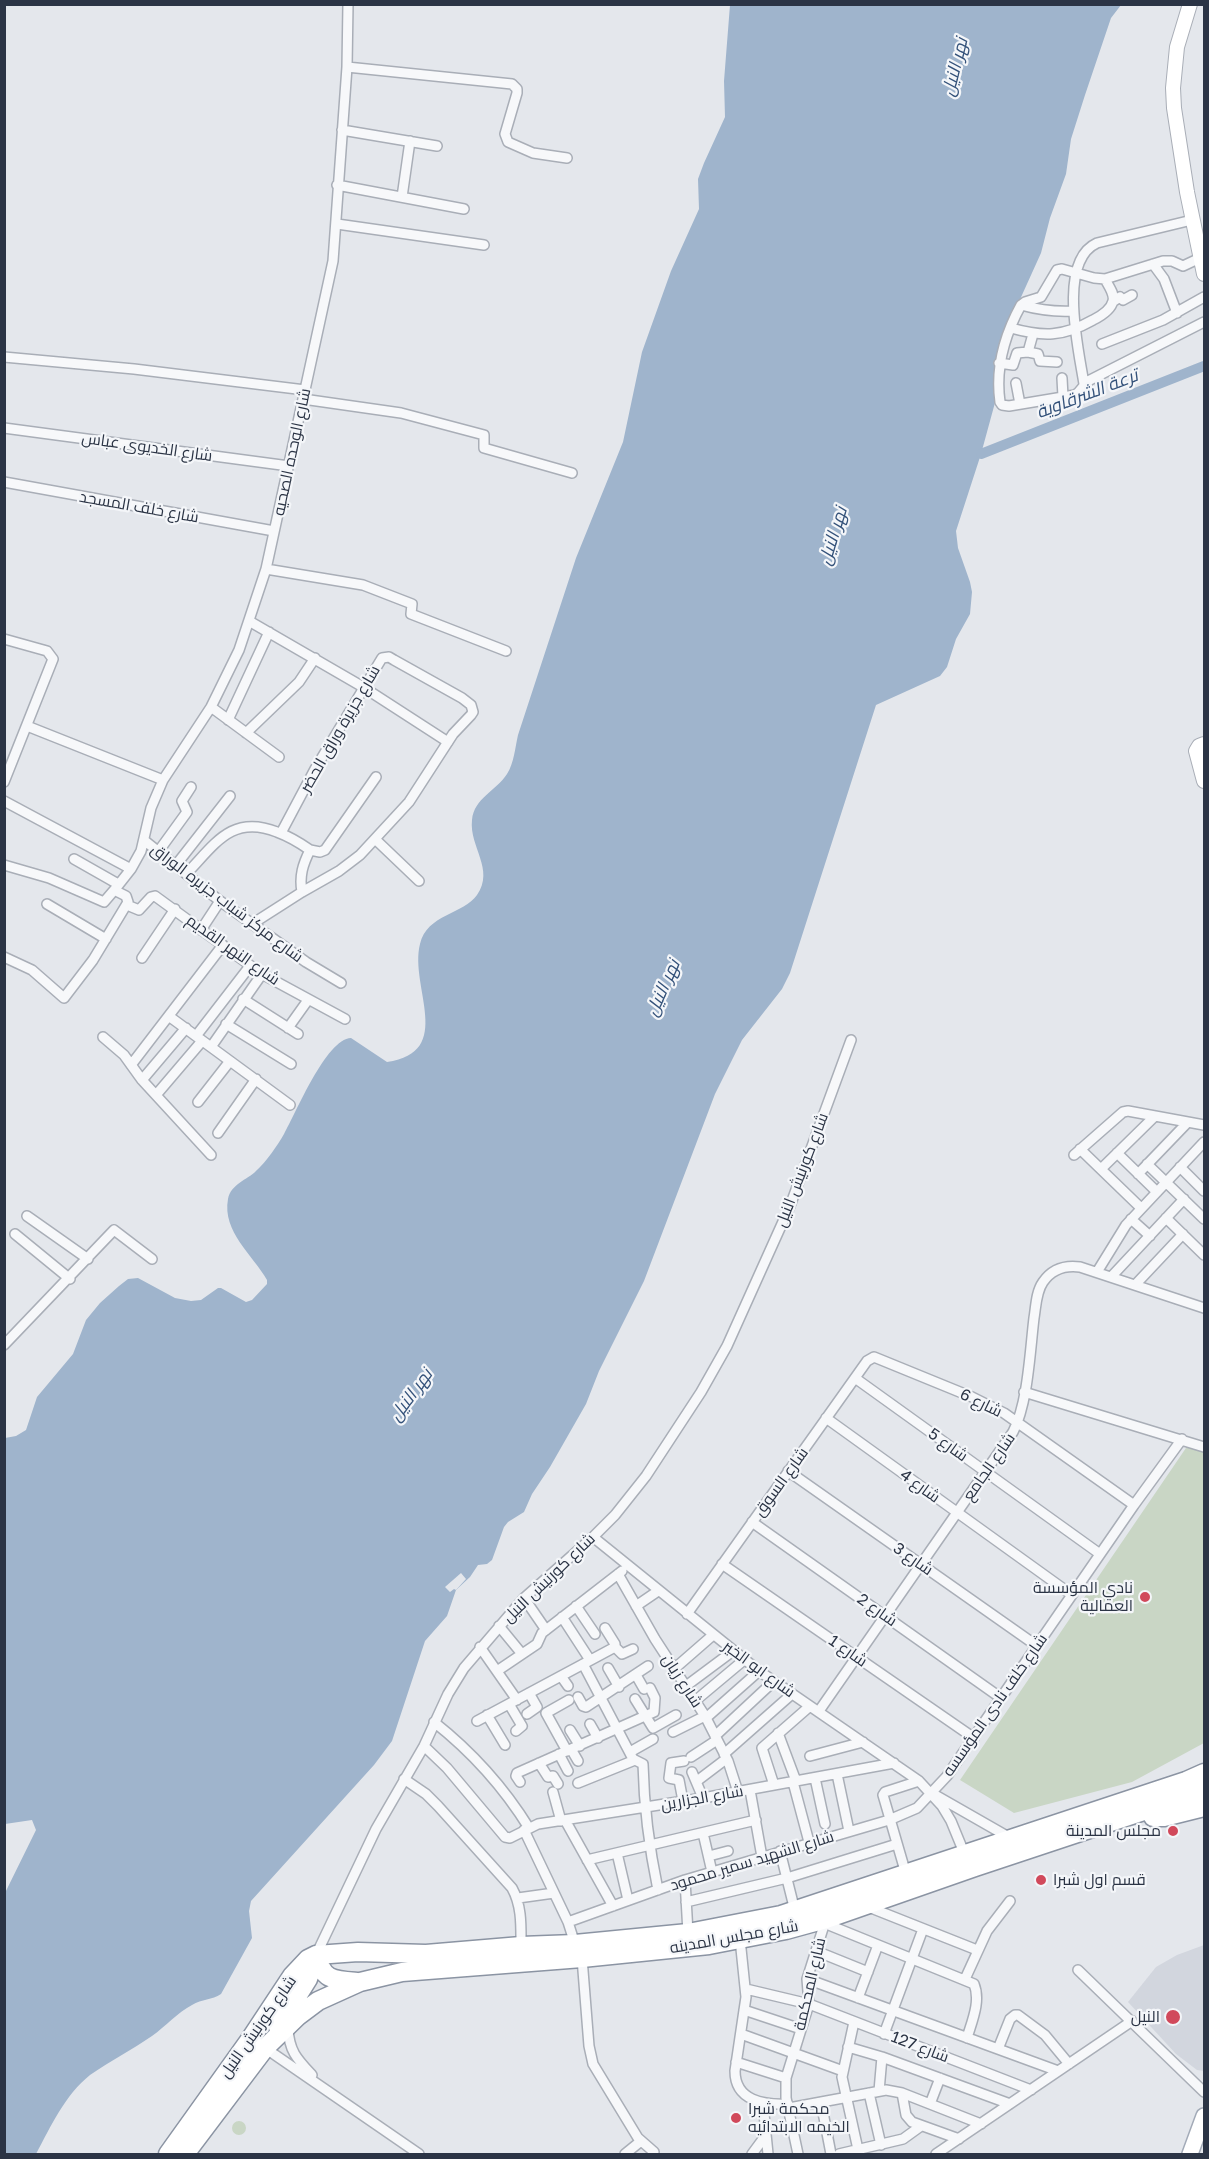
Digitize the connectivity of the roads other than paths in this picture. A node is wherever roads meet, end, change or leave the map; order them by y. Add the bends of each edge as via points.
1 (348, 4) edge
2 (1190, 4) edge
3 (347, 67) junction
4 (342, 130) junction
5 (410, 141) junction
6 (437, 146) dead end
7 (567, 158) dead end
8 (337, 185) junction
9 (402, 197) junction
10 (464, 208) dead end
11 (1192, 220) junction
12 (337, 224) junction
13 (484, 245) dead end
14 (1200, 258) junction
15 (1154, 264) junction
16 (1077, 273) junction
17 (1204, 274) edge
18 (1106, 279) junction
19 (1132, 295) dead end
20 (1204, 297) edge
21 (1114, 301) junction
22 (1021, 305) junction
23 (1073, 311) junction
24 (1177, 313) junction
25 (1163, 320) junction
26 (1204, 322) edge
27 (1011, 328) junction
28 (1076, 330) junction
29 (1033, 334) junction
30 (1172, 338) junction
31 (1102, 344) dead end
32 (1028, 352) junction
33 (4, 357) edge
34 (1057, 362) dead end
35 (999, 363) junction
36 (1062, 378) dead end
37 (1016, 383) dead end
38 (1084, 384) junction
39 (304, 395) junction
40 (1063, 397) junction
41 (1020, 404) junction
42 (4, 428) edge
43 (288, 466) junction
44 (572, 473) dead end
45 (4, 482) edge
46 (274, 531) junction
47 (266, 569) junction
48 (249, 621) junction
49 (269, 632) junction
50 (4, 639) edge
51 (506, 651) dead end
52 (315, 658) junction
53 (363, 687) junction
54 (211, 707) junction
55 (228, 720) junction
56 (27, 726) junction
57 (246, 734) junction
58 (448, 741) junction
59 (1201, 746) edge
60 (279, 757) dead end
61 (376, 777) dead end
62 (163, 780) junction
63 (1204, 781) edge
64 (4, 782) edge
65 (191, 787) dead end
66 (230, 796) dead end
67 (4, 801) edge
68 (281, 833) junction
69 (375, 839) junction
70 (145, 841) junction
71 (310, 850) junction
72 (158, 852) junction
73 (74, 859) dead end
74 (4, 865) edge
75 (176, 865) junction
76 (131, 869) junction
77 (187, 873) junction
78 (419, 881) dead end
79 (117, 886) junction
80 (302, 892) junction
81 (220, 901) junction
82 (47, 904) dead end
83 (127, 905) junction
84 (175, 909) junction
85 (252, 924) junction
86 (201, 930) junction
87 (106, 939) junction
88 (223, 945) junction
89 (4, 957) edge
90 (142, 958) dead end
91 (250, 966) junction
92 (262, 974) junction
93 (341, 983) dead end
94 (243, 999) junction
95 (308, 1000) junction
96 (170, 1017) junction
97 (345, 1019) dead end
98 (226, 1024) junction
99 (186, 1028) junction
100 (288, 1028) junction
101 (298, 1034) dead end
102 (103, 1037) dead end
103 (199, 1038) junction
104 (851, 1040) dead end
105 (211, 1047) junction
106 (230, 1061) junction
107 (291, 1064) dead end
108 (131, 1065) junction
109 (142, 1080) junction
110 (256, 1080) junction
111 (156, 1095) junction
112 (198, 1102) dead end
113 (290, 1105) dead end
114 (1155, 1116) junction
115 (1188, 1122) junction
116 (1204, 1125) edge
117 (218, 1133) dead end
118 (1204, 1142) edge
119 (1117, 1153) junction
120 (211, 1155) dead end
121 (1147, 1164) junction
122 (1180, 1167) junction
123 (1101, 1169) junction
124 (1138, 1174) junction
125 (1166, 1182) junction
126 (1203, 1187) edge
127 (1157, 1192) junction
128 (1185, 1201) junction
129 (1141, 1208) junction
130 (27, 1216) dead end
131 (1166, 1218) junction
132 (1131, 1219) junction
133 (1204, 1219) edge
134 (15, 1234) dead end
135 (1183, 1234) junction
136 (1150, 1236) junction
137 (1204, 1255) edge
138 (88, 1259) junction
139 (152, 1259) dead end
140 (1097, 1272) junction
141 (1111, 1277) junction
142 (70, 1279) junction
143 (1135, 1285) junction
144 (1202, 1304) edge
145 (4, 1345) edge
146 (878, 1358) joint
147 (855, 1378) junction
148 (1024, 1392) junction
149 (826, 1418) junction
150 (1018, 1423) junction
151 (1182, 1440) junction
152 (1204, 1447) edge
153 (788, 1471) junction
154 (986, 1472) junction
155 (1134, 1505) junction
156 (957, 1512) junction
157 (752, 1522) junction
158 (592, 1537) junction
159 (1100, 1554) junction
160 (722, 1564) junction
161 (921, 1564) junction
162 (628, 1566) junction
163 (618, 1574) junction
164 (658, 1591) junction
165 (1072, 1595) junction
166 (524, 1598) junction
167 (576, 1606) junction
168 (636, 1606) junction
169 (687, 1614) junction
170 (885, 1616) junction
171 (562, 1617) junction
172 (499, 1626) junction
173 (605, 1628) dead end
174 (546, 1630) junction
175 (595, 1634) dead end
176 (713, 1635) junction
177 (1037, 1646) junction
178 (480, 1647) junction
179 (615, 1647) junction
180 (633, 1648) dead end
181 (733, 1651) junction
182 (522, 1654) junction
183 (856, 1657) junction
184 (744, 1660) junction
185 (586, 1662) junction
186 (648, 1666) dead end
187 (608, 1668) dead end
188 (674, 1669) junction
189 (497, 1671) junction
190 (759, 1671) junction
191 (636, 1675) junction
192 (561, 1676) junction
193 (774, 1682) junction
194 (568, 1686) dead end
195 (686, 1686) junction
196 (619, 1687) junction
197 (529, 1693) junction
198 (792, 1694) junction
199 (601, 1698) junction
200 (1001, 1698) junction
201 (635, 1699) dead end
202 (695, 1701) junction
203 (513, 1702) junction
204 (814, 1708) junction
205 (527, 1714) dead end
206 (487, 1715) junction
207 (676, 1715) dead end
208 (645, 1716) junction
209 (705, 1717) junction
210 (477, 1721) dead end
211 (434, 1722) junction
212 (590, 1724) dead end
213 (570, 1730) dead end
214 (618, 1730) junction
215 (516, 1731) dead end
216 (674, 1732) dead end
217 (778, 1732) junction
218 (598, 1738) junction
219 (716, 1738) junction
220 (974, 1738) junction
221 (653, 1739) dead end
222 (863, 1742) junction
223 (505, 1745) dead end
224 (424, 1746) junction
225 (569, 1750) junction
226 (632, 1756) junction
227 (725, 1756) junction
228 (810, 1756) dead end
229 (578, 1761) dead end
230 (539, 1763) junction
231 (894, 1763) junction
232 (568, 1771) dead end
233 (1204, 1773) edge
234 (837, 1774) junction
235 (524, 1776) dead end
236 (814, 1778) junction
237 (404, 1779) junction
238 (920, 1781) junction
239 (795, 1782) junction
240 (578, 1783) dead end
241 (774, 1785) junction
242 (750, 1790) junction
243 (1204, 1791) edge
244 (738, 1792) junction
245 (930, 1792) junction
246 (703, 1798) junction
247 (683, 1801) junction
248 (1204, 1807) edge
249 (644, 1808) junction
250 (1133, 1815) junction
251 (756, 1820) junction
252 (889, 1820) junction
253 (563, 1821) junction
254 (825, 1824) dead end
255 (526, 1829) junction
256 (849, 1831) junction
257 (703, 1833) junction
258 (1012, 1839) junction
259 (809, 1842) junction
260 (897, 1844) junction
261 (648, 1845) junction
262 (728, 1851) dead end
263 (780, 1851) junction
264 (617, 1853) junction
265 (964, 1855) junction
266 (709, 1856) junction
267 (762, 1857) junction
268 (587, 1860) junction
269 (712, 1872) junction
270 (906, 1874) junction
271 (787, 1878) junction
272 (685, 1880) junction
273 (658, 1890) junction
274 (554, 1893) junction
275 (518, 1898) junction
276 (628, 1900) junction
277 (1010, 1901) dead end
278 (686, 1902) junction
279 (864, 1905) junction
280 (613, 1906) junction
281 (795, 1911) junction
282 (825, 1921) junction
283 (568, 1922) junction
284 (923, 1929) junction
285 (688, 1933) junction
286 (740, 1939) junction
287 (878, 1945) junction
288 (521, 1946) junction
289 (977, 1950) junction
290 (579, 1951) junction
291 (816, 1951) junction
292 (316, 1955) junction
293 (912, 1958) junction
294 (1078, 1970) dead end
295 (868, 1972) junction
296 (965, 1979) junction
297 (807, 1980) junction
298 (360, 1982) junction
299 (746, 1989) junction
300 (858, 1998) junction
301 (809, 2004) junction
302 (744, 2010) junction
303 (893, 2011) junction
304 (854, 2022) junction
305 (1132, 2022) junction
306 (801, 2029) junction
307 (741, 2034) junction
308 (884, 2034) junction
309 (276, 2037) junction
310 (967, 2038) junction
311 (848, 2048) junction
312 (998, 2049) junction
313 (292, 2051) junction
314 (793, 2053) junction
315 (882, 2057) junction
316 (287, 2062) junction
317 (736, 2062) junction
318 (1069, 2064) junction
319 (843, 2071) junction
320 (1059, 2071) junction
321 (786, 2078) junction
322 (940, 2078) junction
323 (321, 2086) junction
324 (1031, 2090) junction
325 (879, 2091) junction
326 (1204, 2092) edge
327 (869, 2093) junction
328 (903, 2093) junction
329 (848, 2097) junction
330 (821, 2102) junction
331 (763, 2104) junction
332 (930, 2104) junction
333 (1011, 2104) junction
334 (788, 2106) junction
335 (1204, 2116) edge
336 (981, 2124) junction
337 (921, 2126) junction
338 (766, 2134) junction
339 (959, 2139) junction
340 (641, 2141) junction
341 (881, 2145) junction
342 (654, 2152) dead end
343 (859, 2152) edge
344 (168, 2154) edge
345 (185, 2154) edge
346 (419, 2154) edge
347 (625, 2154) edge
348 (752, 2154) edge
349 (768, 2154) edge
350 (798, 2154) edge
351 (831, 2154) edge
352 (839, 2154) edge
353 (936, 2154) edge
354 (1190, 2154) edge

1 - 3 street, شارع الوحده الصحيه
2 - 11 main road via 1177,47 1173,87
3 - 4 street, شارع الوحده الصحيه
3 - 7 street via 512,84 517,93 506,134 508,142 533,153
4 - 5 street
4 - 8 street, شارع الوحده الصحيه
5 - 6 street
5 - 9 street
8 - 9 street
8 - 12 street, شارع الوحده الصحيه
9 - 10 street
11 - 14 main road
11 - 16 street via 1091,246 1082,256
12 - 13 street
12 - 39 street, شارع الوحده الصحيه via 333,261
14 - 15 street via 1183,266 1168,260
14 - 17 main road
15 - 18 street
15 - 24 street
16 - 18 street
16 - 22 street via 1062,269 1056,272 1041,297
16 - 23 street
18 - 21 street
19 - 21 street
20 - 24 street
21 - 28 street via 1104,314
22 - 23 street
22 - 27 street
23 - 28 street
24 - 25 street
25 - 30 street
25 - 31 street
26 - 30 street
27 - 29 street
27 - 35 street
28 - 29 street
28 - 38 street
29 - 32 street
30 - 38 street
32 - 34 street via 1038,354 1040,361
32 - 35 street via 1017,353 1012,365
33 - 39 street via 134,369
35 - 41 street via 1002,405
36 - 40 street
37 - 41 street
38 - 40 street via 1080,392
39 - 43 street, شارع الوحده الصحيه
39 - 44 street via 401,413 474,432 485,436 484,448
40 - 41 street
42 - 43 street, شارع الخديوى عباس
43 - 46 street, شارع الوحده الصحيه
45 - 46 street, شارع خلف المسجد
46 - 47 street, شارع الوحده الصحيه
47 - 48 street, شارع الوحده الصحيه
47 - 51 street via 373,588 412,604 411,614
48 - 49 street
48 - 54 street, شارع الوحده الصحيه
49 - 52 street
49 - 55 street
50 - 56 street via 51,654 51,664
52 - 53 street
52 - 57 street via 299,682
53 - 58 street
53 - 58 street, شارع جزيرة وراق الحضر via 379,661 389,657 468,702 473,712
53 - 68 street, شارع جزيرة وراق الحضر
54 - 55 street
54 - 62 street, شارع الوحده الصحيه
55 - 57 street
56 - 62 street
56 - 64 street
57 - 60 street
58 - 69 street via 413,796
59 - 63 main road
61 - 71 street via 325,850
62 - 70 street, شارع الوحده الصحيه
65 - 72 street via 182,801 188,812
66 - 75 street
67 - 76 street
68 - 71 street
68 - 77 street via 252,825 233,830
69 - 78 street
69 - 80 street via 349,865
70 - 72 street, شارع مركز شباب جزيره الوراق
70 - 76 street, شارع الوحده الصحيه
71 - 80 street via 300,880
72 - 75 street, شارع مركز شباب جزيره الوراق
73 - 79 street
74 - 79 street via 49,878 104,902
75 - 77 street, شارع مركز شباب جزيره الوراق
76 - 79 street, شارع الوحده الصحيه
77 - 81 street, شارع مركز شباب جزيره الوراق
79 - 83 street via 118,892 126,896
80 - 85 street
81 - 85 street, شارع مركز شباب جزيره الوراق
81 - 86 street
82 - 87 street
83 - 84 street, شارع النهر القديم via 139,910 155,896
83 - 87 street
84 - 86 street, شارع النهر القديم
84 - 90 street
85 - 93 street, شارع مركز شباب جزيره الوراق
86 - 88 street, شارع النهر القديم
87 - 89 street via 64,998 32,970
88 - 91 street, شارع النهر القديم
88 - 96 street
91 - 92 street, شارع النهر القديم
91 - 103 street
92 - 94 street
92 - 95 street, شارع النهر القديم
94 - 98 street
94 - 100 street
95 - 97 street, شارع النهر القديم
95 - 100 street
96 - 99 street
96 - 108 street
98 - 105 street
98 - 107 street
99 - 103 street
99 - 109 street
100 - 101 street
102 - 108 street
103 - 105 street
103 - 111 street
104 - 158 street, شارع كورنيش النيل via 789,1206 727,1346 646,1476
105 - 106 street
106 - 110 street
106 - 112 street
108 - 109 street
109 - 111 street
110 - 113 street
110 - 117 street
111 - 120 street
114 - 115 street
114 - 119 street
114 - 123 street via 1123,1112 1077,1152
115 - 116 street
115 - 121 street
118 - 122 street
119 - 123 street
119 - 124 street
121 - 124 street
121 - 125 street
122 - 125 street
122 - 126 street
123 - 129 street
124 - 127 street
125 - 127 street
125 - 128 street
126 - 128 street
127 - 129 street
128 - 131 street
128 - 133 street
129 - 132 street
130 - 138 street
131 - 135 street
131 - 136 street
132 - 136 street
132 - 140 street
134 - 142 street
135 - 137 street
135 - 143 street
136 - 141 street
138 - 139 street via 114,1230
138 - 142 street
140 - 141 street, شارع الجامع
140 - 148 street, شارع الجامع via 1062,1267 1041,1284
141 - 143 street, شارع الجامع
142 - 145 street
143 - 144 street, شارع الجامع
146 - 147 street, شارع السوق via 870,1358
146 - 150 street, شارع 6 via 988,1404
147 - 149 street, شارع السوق
147 - 154 street, شارع 5
148 - 150 street, شارع الجامع
148 - 151 street
149 - 153 street, شارع السوق
149 - 156 street, شارع 4
150 - 154 street, شارع الجامع
150 - 155 street, شارع 6
151 - 152 street
151 - 155 street, شارع خلف نادى المؤسسه
153 - 157 street, شارع السوق
153 - 161 street, شارع 3
154 - 156 street, شارع الجامع
154 - 159 street, شارع 5
155 - 159 street, شارع خلف نادى المؤسسه
156 - 161 street, شارع الجامع
156 - 165 street, شارع 4
157 - 160 street, شارع السوق
157 - 170 street, شارع 2
158 - 162 street, شارع ابو الخير
158 - 166 street, شارع كورنيش النيل
159 - 165 street, شارع خلف نادى المؤسسه
160 - 169 street, شارع السوق
160 - 183 street, شارع 1
161 - 170 street, شارع الجامع
161 - 177 street, شارع 3
162 - 163 street
162 - 164 street, شارع ابو الخير
163 - 167 street
163 - 168 street, شارع زيان
164 - 168 street
164 - 169 street, شارع ابو الخير
165 - 177 street, شارع خلف نادى المؤسسه
166 - 172 street, شارع كورنيش النيل
166 - 174 street
167 - 171 street
167 - 175 street
168 - 188 street, شارع زيان
169 - 176 street, شارع ابو الخير
170 - 183 street, شارع الجامع
170 - 200 street, شارع 2
171 - 174 street
171 - 185 street
172 - 178 street, شارع كورنيش النيل
172 - 182 street
173 - 179 street
174 - 182 street via 537,1644
176 - 181 street, شارع ابو الخير
176 - 188 street
177 - 200 street, شارع خلف نادى المؤسسه
178 - 189 street
178 - 211 street, شارع كورنيش النيل
179 - 180 street via 620,1654
179 - 185 street
181 - 184 street, شارع ابو الخير
181 - 195 street
182 - 189 street
183 - 204 street, شارع الجامع
183 - 220 street, شارع 1
184 - 190 street, شارع ابو الخير
184 - 202 street
185 - 192 street
185 - 199 street
186 - 191 street
187 - 196 street
188 - 195 street, شارع زيان
189 - 203 street
190 - 193 street, شارع ابو الخير
190 - 209 street
191 - 196 street
191 - 208 street via 655,1697 655,1711
192 - 194 street
192 - 197 street
193 - 198 street, شارع ابو الخير
193 - 219 street
195 - 202 street, شارع زيان
196 - 199 street
197 - 203 street
197 - 205 street via 537,1707
198 - 204 street, شارع ابو الخير
198 - 227 street
199 - 214 street
199 - 225 street via 584,1707 573,1699 546,1713
200 - 220 street, شارع خلف نادى المؤسسه
201 - 208 street
202 - 209 street, شارع زيان
203 - 206 street
203 - 215 street via 522,1726
204 - 217 street, شارع الجامع
204 - 222 street, شارع ابو الخير
206 - 210 street
206 - 223 street
207 - 208 street via 653,1728
208 - 214 street
209 - 216 street
209 - 219 street, شارع زيان
211 - 224 street, شارع كورنيش النيل
211 - 255 street via 477,1759 513,1803
212 - 218 street
213 - 225 street
214 - 218 street
214 - 226 street
217 - 239 street
217 - 241 street via 762,1748
218 - 225 street
219 - 227 street, شارع زيان
219 - 247 street via 688,1759 671,1763 669,1778 679,1780
220 - 245 street, شارع خلف نادى المؤسسه via 947,1776
221 - 226 street
222 - 228 street
222 - 231 street, شارع ابو الخير
224 - 237 street, شارع كورنيش النيل
224 - 255 street, شارع الجزارين via 505,1837 512,1838
225 - 229 street
225 - 230 street
225 - 232 street
226 - 240 street
226 - 249 street via 643,1764
227 - 244 street, شارع زيان
227 - 246 street via 694,1777
230 - 235 street
230 - 253 street via 548,1777 553,1776
231 - 234 street, شارع الجزارين
231 - 238 street, شارع ابو الخير
233 - 258 highway, شارع مجلس المدينه
234 - 236 street, شارع الجزارين
234 - 256 street
236 - 239 street, شارع الجزارين
236 - 254 street
237 - 275 street via 438,1806 504,1877
237 - 292 street, شارع كورنيش النيل via 376,1828
238 - 245 street, شارع ابو الخير
238 - 252 street via 885,1792
239 - 241 street, شارع الجزارين
239 - 259 street
241 - 242 street, شارع الجزارين
242 - 244 street, شارع الجزارين
242 - 251 street
243 - 250 highway, شارع مجلس المدينه
244 - 246 street, شارع الجزارين
245 - 252 street, شارع الشهيد سمير محمود via 917,1808
245 - 258 street, شارع ابو الخير
245 - 265 street, شارع ابو الخير via 951,1821
246 - 247 street, شارع الجزارين
247 - 249 street, شارع الجزارين
248 - 250 highway via 1164,1817
249 - 253 street, شارع الجزارين
249 - 261 street
250 - 279 highway, شارع مجلس المدينه
251 - 257 street
251 - 267 street
252 - 256 street, شارع الشهيد سمير محمود
252 - 260 street
253 - 255 street, شارع الجزارين
253 - 268 street
255 - 274 street
256 - 259 street, شارع الشهيد سمير محمود
257 - 261 street
257 - 266 street
258 - 265 highway, شارع مجلس المدينه
259 - 263 street, شارع الشهيد سمير محمود
260 - 270 street
260 - 271 street
261 - 264 street
261 - 273 street
262 - 266 street
263 - 267 street, شارع الشهيد سمير محمود
263 - 271 street
264 - 268 street
264 - 276 street
265 - 270 highway, شارع مجلس المدينه
266 - 269 street
267 - 269 street, شارع الشهيد سمير محمود
268 - 280 street
269 - 272 street, شارع الشهيد سمير محمود
270 - 281 highway, شارع مجلس المدينه
271 - 278 street
271 - 281 street
272 - 273 street, شارع الشهيد سمير محمود
272 - 278 street
273 - 276 street, شارع الشهيد سمير محمود
274 - 275 street
274 - 283 street
275 - 288 street
276 - 280 street, شارع الشهيد سمير محمود
277 - 289 street
278 - 285 street
279 - 282 highway, شارع مجلس المدينه
279 - 284 street
280 - 283 street, شارع الشهيد سمير محمود
281 - 285 highway, شارع مجلس المدينه
282 - 286 highway, شارع مجلس المدينه
282 - 287 street
282 - 291 street, شارع المحكمة
283 - 290 street
284 - 289 street
284 - 293 street
285 - 290 highway, شارع مجلس المدينه
286 - 290 highway, شارع مجلس المدينه via 709,1945
286 - 299 street
287 - 293 street
287 - 295 street
288 - 290 highway, شارع مجلس المدينه
288 - 292 highway, شارع مجلس المدينه via 426,1954
289 - 296 street
290 - 298 highway, شارع مجلس المدينه via 402,1972
290 - 340 street via 590,2055
291 - 295 street
291 - 297 street, شارع المحكمة
292 - 298 highway via 326,1975
292 - 309 highway via 308,1979 279,2023
292 - 344 highway, شارع كورنيش النيل via 292,1976
293 - 296 street
293 - 303 street
294 - 305 street
295 - 300 street
296 - 310 street via 976,1987 976,2009
297 - 300 street
297 - 301 street, شارع المحكمة
298 - 309 highway, شارع مجلس المدينه via 318,2001
299 - 301 street, شارع 127
299 - 302 street
300 - 303 street
301 - 304 street, شارع 127
301 - 306 street, شارع المحكمة
302 - 306 street
302 - 307 street
303 - 308 street
303 - 310 street
304 - 308 street, شارع 127
304 - 311 street
305 - 318 street
305 - 326 street
306 - 314 street, شارع المحكمة
307 - 314 street
307 - 317 street
308 - 324 street, شارع 127
309 - 313 street via 289,2043
309 - 316 street
309 - 345 highway, شارع كورنيش النيل
310 - 312 street
311 - 315 street
311 - 319 street
312 - 318 street via 1015,2015 1045,2035
312 - 320 street
313 - 316 street
313 - 323 street
314 - 319 street
314 - 321 street, شارع المحكمة
315 - 322 street
315 - 325 street
316 - 323 street
317 - 321 street
317 - 331 street via 739,2088
318 - 320 street
319 - 329 street
320 - 324 street
321 - 334 street, شارع المحكمة
322 - 332 street
322 - 333 street
323 - 346 street
324 - 333 street
325 - 327 street
325 - 328 street
327 - 329 street
327 - 341 street
328 - 332 street
328 - 337 street via 906,2115
329 - 330 street
329 - 343 street
330 - 334 street
330 - 351 street
331 - 334 street
331 - 338 street
332 - 336 street
333 - 336 street
334 - 350 street, شارع المحكمة
335 - 354 main road
336 - 339 street
337 - 339 street
337 - 341 street via 909,2136
338 - 348 street
338 - 349 street
339 - 353 street
340 - 342 street
340 - 347 street
341 - 343 street
343 - 352 street

